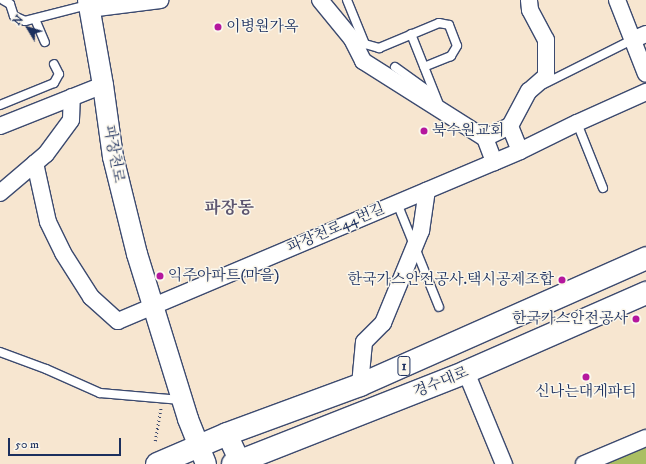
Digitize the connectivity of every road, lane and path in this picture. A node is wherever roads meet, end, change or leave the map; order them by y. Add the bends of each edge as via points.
1 (4, 0) edge
2 (160, 0) edge
3 (320, 0) edge
4 (347, 0) edge
5 (529, 0) edge
6 (617, 0) edge
7 (88, 5) edge
8 (35, 19) junction
9 (411, 34) junction
10 (639, 37) edge
11 (45, 42) dead end
12 (54, 64) dead end
13 (395, 67) dead end
14 (424, 67) junction
15 (646, 74) edge
16 (103, 85) junction
17 (529, 91) junction
18 (646, 92) edge
19 (435, 95) junction
20 (72, 97) junction
21 (0, 105) edge
22 (441, 110) junction
23 (577, 123) junction
24 (0, 126) edge
25 (510, 126) junction
26 (485, 138) junction
27 (520, 151) junction
28 (494, 162) junction
29 (35, 163) junction
30 (603, 188) dead end
31 (427, 190) junction
32 (0, 193) edge
33 (397, 203) junction
34 (415, 246) junction
35 (646, 258) edge
36 (646, 293) edge
37 (152, 306) junction
38 (438, 307) dead end
39 (0, 352) edge
40 (466, 372) junction
41 (360, 385) junction
42 (153, 397) junction
43 (182, 401) junction
44 (227, 434) junction
45 (646, 438) edge
46 (155, 441) dead end
47 (203, 455) edge
48 (238, 463) edge
49 (157, 464) edge
50 (504, 464) edge
51 (584, 464) edge

1 - 8 lane via 10,4 14,16 26,21
2 - 7 street
3 - 22 street via 352,39 363,61
4 - 9 lane via 365,44 379,48
5 - 17 street via 530,10 546,40 546,76
6 - 10 street
7 - 8 lane
7 - 16 street, 파장천로
8 - 11 lane
9 - 14 lane
9 - 14 lane via 439,23 449,25 457,46 451,56
10 - 15 street
10 - 17 lane
12 - 21 lane via 59,74 54,83
13 - 19 lane
14 - 19 lane
16 - 20 street
16 - 37 street, 파장천로 via 113,157
17 - 25 street
18 - 23 street, 파장천로44번길
19 - 22 lane
20 - 24 street
20 - 29 street via 70,120 46,154
22 - 26 street
23 - 27 street, 파장천로44번길
23 - 30 lane
25 - 26 street
25 - 27 street
26 - 28 street
27 - 28 street, 파장천로44번길
28 - 31 street, 파장천로44번길
29 - 32 street
29 - 37 street via 48,222 66,258 91,297 118,321
31 - 33 street, 파장천로44번길
31 - 34 street via 421,231
33 - 34 lane
33 - 37 street, 파장천로44번길
34 - 38 lane
34 - 41 street via 383,324 364,342
35 - 41 main road, 경수대로 / 1
36 - 40 main road, 경수대로 / 1
37 - 43 street, 파장천로
39 - 42 lane via 100,393
40 - 48 main road, 경수대로 / 1
40 - 50 street
41 - 44 main road, 경수대로 / 1
42 - 43 lane
42 - 46 path via 161,407
43 - 47 street, 파장천로
44 - 47 main road, 경수대로 / 1
44 - 48 street
45 - 51 street
47 - 49 main road, 경수대로 / 1

